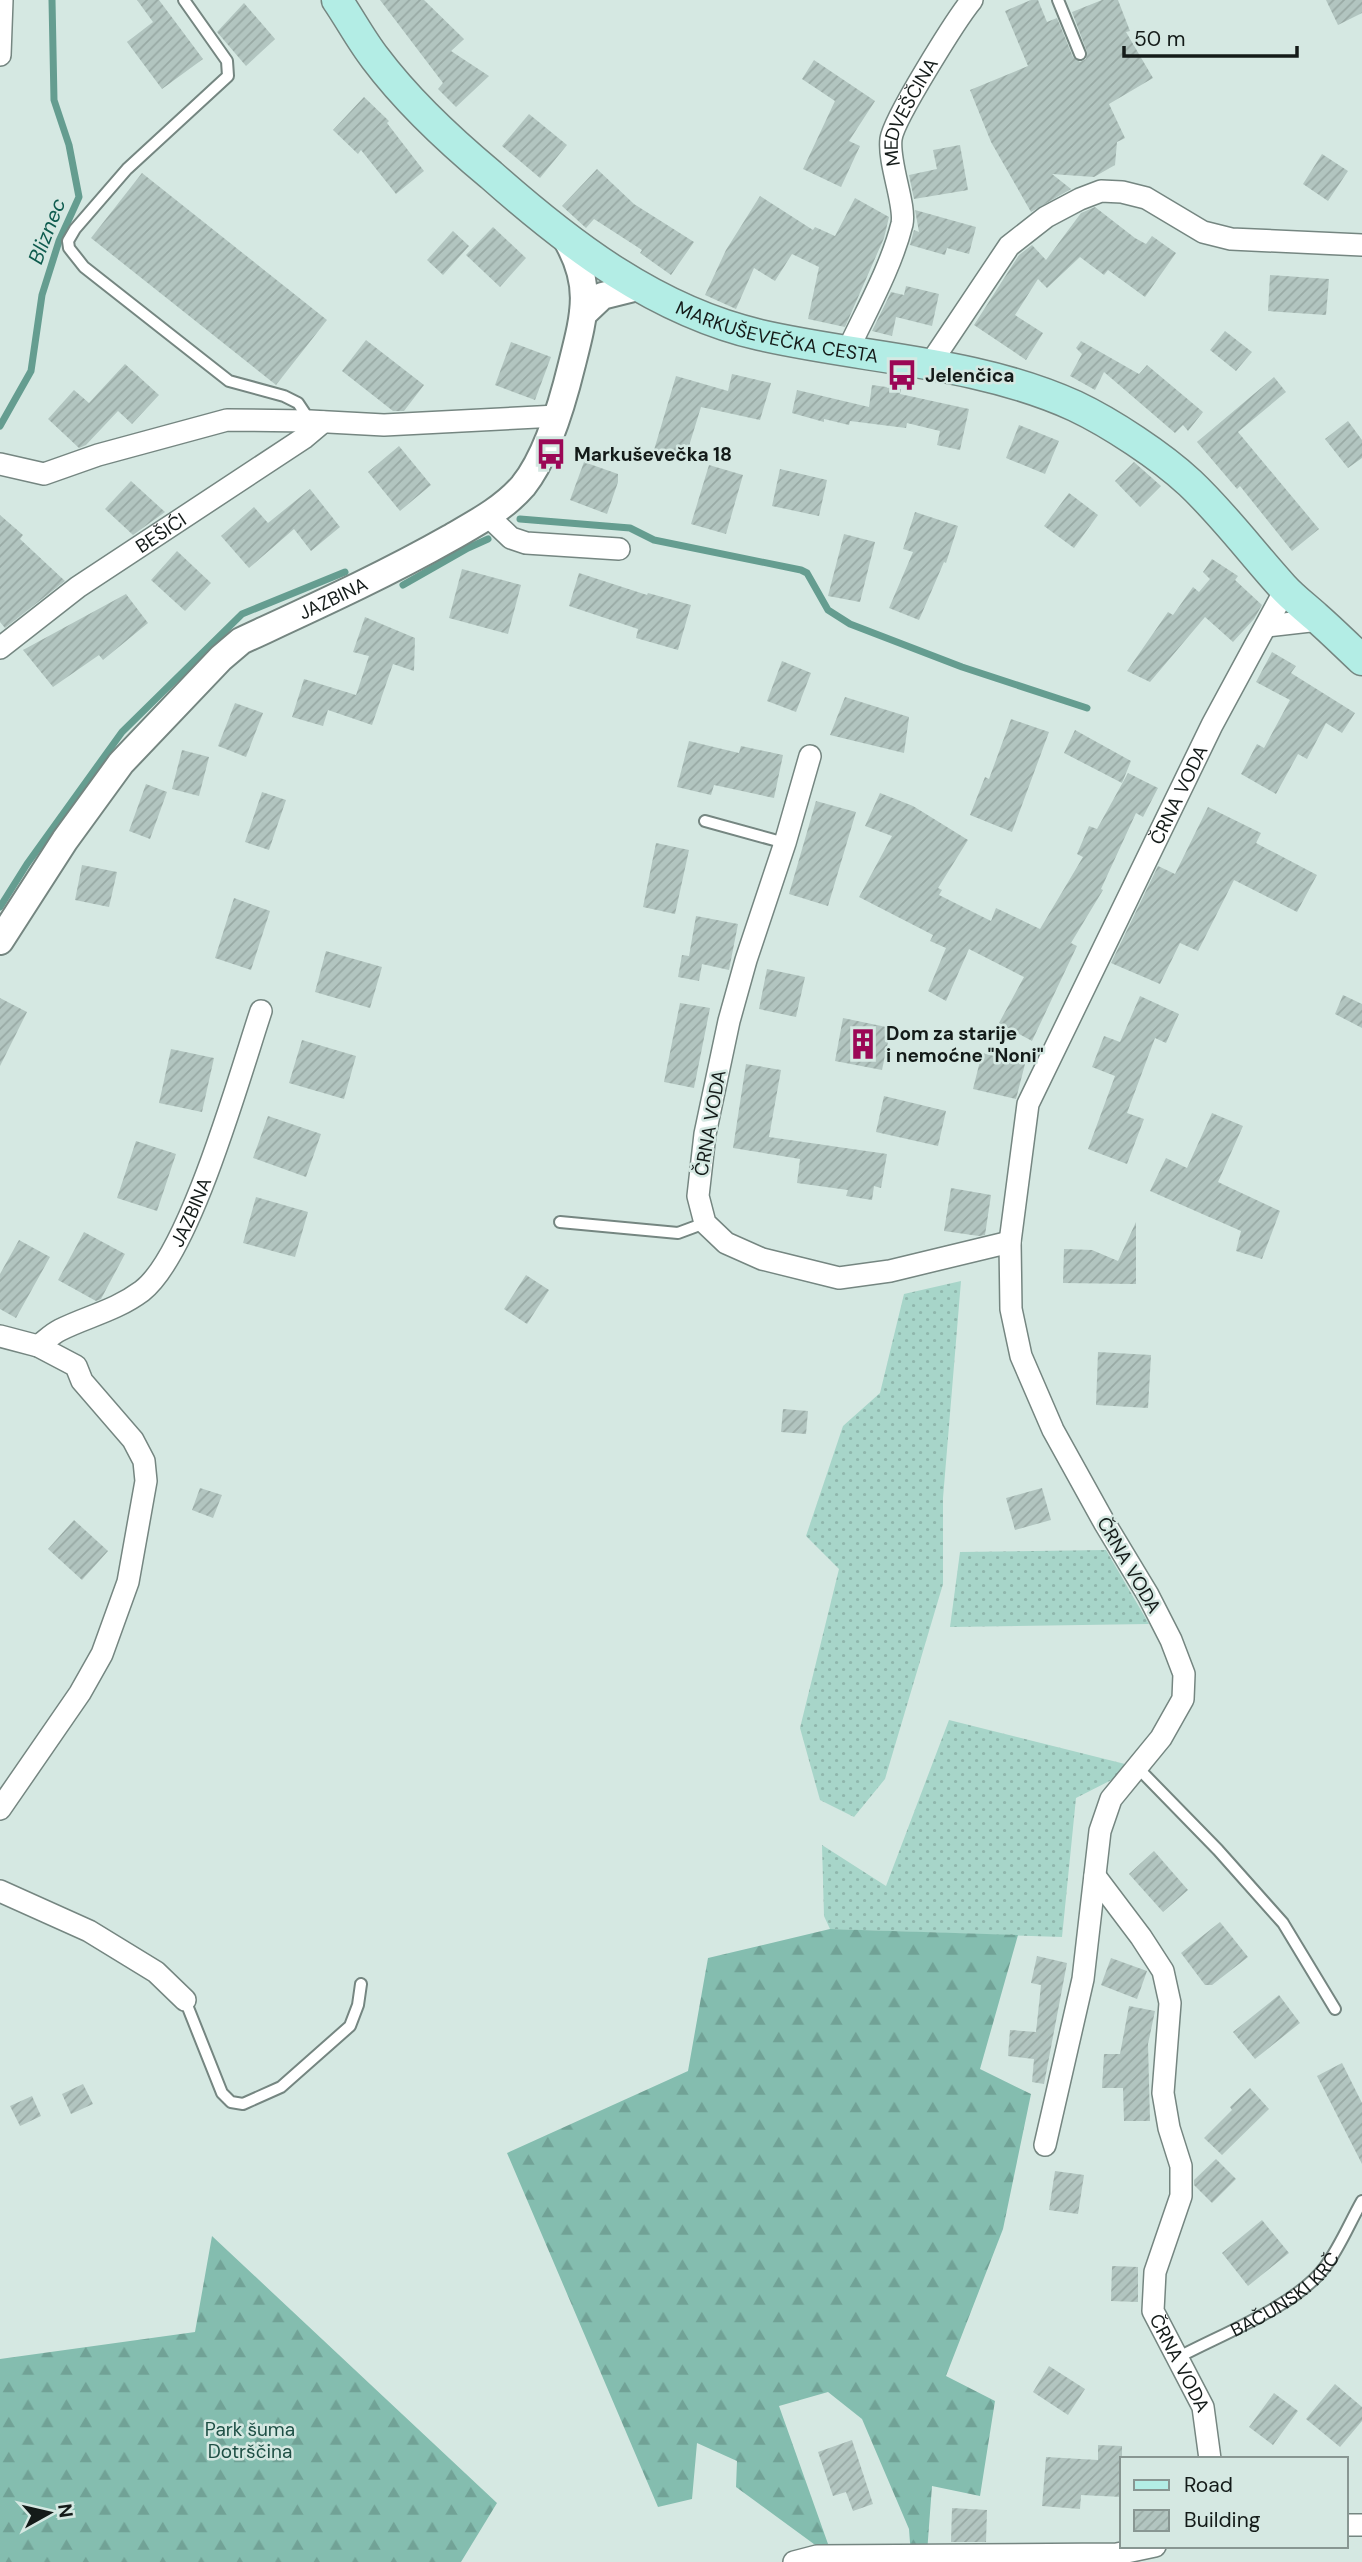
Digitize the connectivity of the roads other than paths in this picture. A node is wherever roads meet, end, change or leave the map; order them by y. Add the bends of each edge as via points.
1 (2, 0) edge
2 (184, 0) edge
3 (337, 0) edge
4 (972, 0) edge
5 (1058, 0) edge
6 (1080, 54) dead end
7 (0, 55) edge
8 (565, 237) junction
9 (1362, 245) edge
10 (638, 287) junction
11 (583, 314) junction
12 (847, 352) junction
13 (930, 364) junction
14 (557, 416) junction
15 (317, 421) junction
16 (0, 464) edge
17 (488, 516) junction
18 (620, 548) dead end
19 (1285, 590) junction
20 (1319, 620) junction
21 (1267, 626) junction
22 (0, 648) edge
23 (1362, 660) edge
24 (810, 756) dead end
25 (705, 821) dead end
26 (785, 842) junction
27 (0, 941) edge
28 (261, 1011) dead end
29 (560, 1222) dead end
30 (705, 1223) junction
31 (1010, 1242) junction
32 (0, 1336) edge
33 (38, 1346) junction
34 (1137, 1767) junction
35 (0, 1809) edge
36 (1095, 1876) junction
37 (0, 1891) edge
38 (361, 1984) dead end
39 (184, 2000) joint
40 (1335, 2009) dead end
41 (1045, 2145) dead end
42 (1362, 2201) edge
43 (1179, 2357) junction
44 (1210, 2457) edge
45 (1145, 2548) edge
46 (794, 2562) edge

1 - 7 street
2 - 15 lane via 227,61 228,76 127,169 75,229 69,248 84,267 229,381 284,396
3 - 8 main road, MARKUŠEVEČKA CESTA via 376,59 439,131
4 - 12 street, MEDVEŠČINA via 891,137 903,220
5 - 6 lane
8 - 10 main road, MARKUŠEVEČKA CESTA
8 - 11 street, JAZBINA via 583,277
9 - 13 street via 1231,239 1203,232 1146,198 1101,191 1046,217 1009,246
10 - 11 street via 602,296
10 - 12 main road, MARKUŠEVEČKA CESTA via 730,327
11 - 14 street, JAZBINA
12 - 13 main road, MARKUŠEVEČKA CESTA
13 - 19 main road, MARKUŠEVEČKA CESTA via 1030,388 1120,430 1188,482
14 - 15 street via 384,425
14 - 17 street, JAZBINA via 525,484
15 - 16 street via 227,419 44,474
15 - 22 street, BEŠIĆI via 304,438 78,587
17 - 18 street via 511,538 526,543
17 - 27 street, JAZBINA via 401,566 241,641 221,658 121,763
19 - 20 main road, MARKUŠEVEČKA CESTA
19 - 21 street, ČRNA VODA
20 - 21 street
20 - 23 main road, MARKUŠEVEČKA CESTA
21 - 31 street, ČRNA VODA via 1212,725 1028,1104
24 - 26 street, ČRNA VODA
25 - 26 lane
26 - 30 street, ČRNA VODA via 742,972 705,1134 698,1196
28 - 33 street, JAZBINA via 208,1166 166,1264 144,1289 110,1311 59,1331
29 - 30 lane via 678,1233
30 - 31 street via 726,1243 762,1259 839,1278 890,1271
31 - 34 street, ČRNA VODA via 1011,1309 1020,1356 1054,1430 1148,1595 1184,1674 1183,1699 1161,1738
32 - 33 street
33 - 35 street via 76,1366 82,1381 133,1440 144,1461 146,1482 128,1582 102,1654
34 - 36 street, ČRNA VODA via 1111,1799 1100,1831
34 - 40 lane via 1283,1923
36 - 41 street, ČRNA VODA via 1083,1979
36 - 43 street, ČRNA VODA via 1163,1971 1170,2003 1163,2093 1181,2166 1181,2196 1156,2272 1153,2311
37 - 39 street via 89,1931 156,1972
38 - 39 lane via 350,2026 281,2087 243,2104 231,2102 222,2093
42 - 43 lane, BAČUNSKI KRČ via 1325,2266 1306,2287
43 - 44 street, ČRNA VODA via 1203,2407
45 - 46 street via 1117,2554 817,2556

